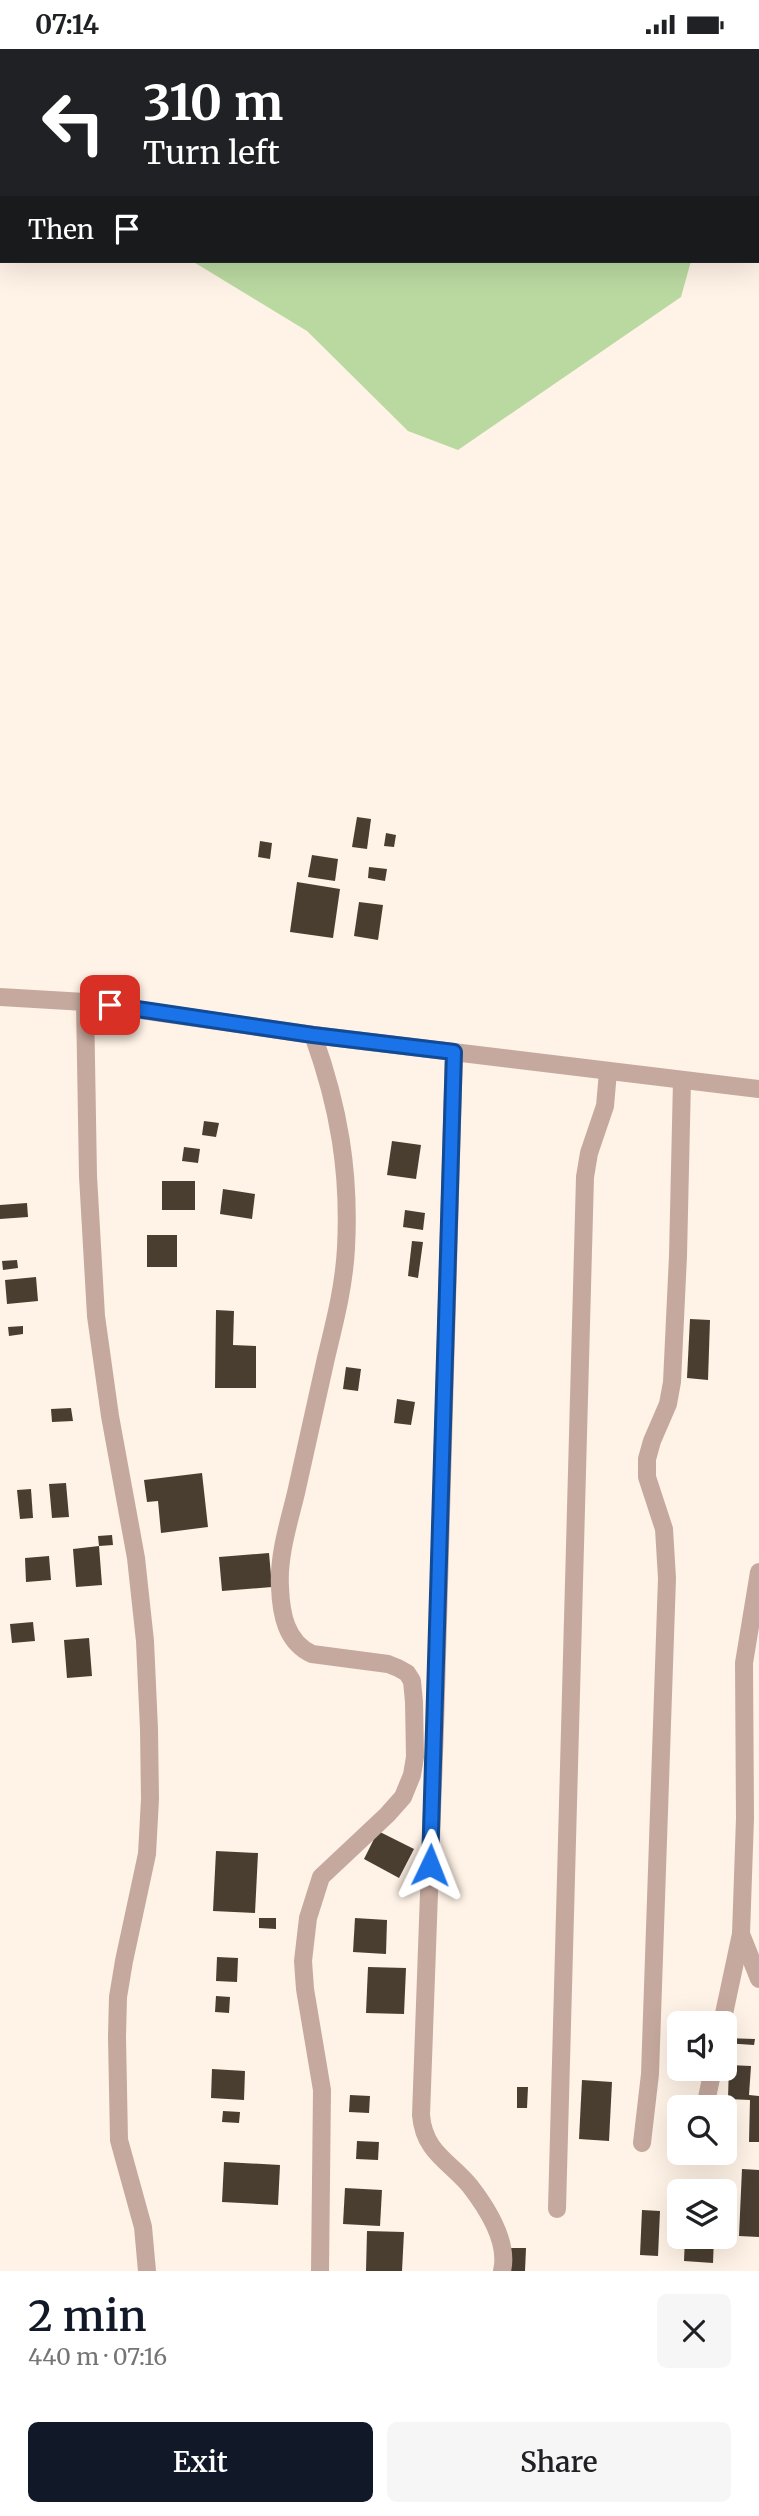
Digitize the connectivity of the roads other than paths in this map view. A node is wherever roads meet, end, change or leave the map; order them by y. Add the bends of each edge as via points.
1 (0, 997) edge
2 (85, 1002) junction
3 (313, 1035) junction
4 (454, 1052) junction
5 (608, 1072) junction
6 (682, 1080) junction
7 (759, 1089) edge
8 (759, 1572) edge
9 (741, 1934) junction
10 (759, 1979) edge
11 (725, 2011) edge
12 (642, 2143) dead end
13 (558, 2209) dead end
14 (147, 2271) edge
15 (320, 2271) edge
16 (502, 2271) edge

1 - 2 street
2 - 3 street
2 - 14 street via 96,1316 136,1558 147,1679 147,1854 118,1997 117,2050 119,2140 142,2227
3 - 4 street
3 - 15 street via 339,1121 348,1215 338,1311 281,1570 282,1605 293,1642 301,1650 387,1664 407,1673 412,1681 415,1756 403,1797 321,1878 308,1918 305,1989 322,2090
4 - 5 street
4 - 16 street via 421,2115 434,2151 470,2187 498,2232 503,2243
5 - 6 street
5 - 13 street via 606,1106 585,1177
6 - 7 street
6 - 12 street via 672,1382 647,1459 664,1529 667,1577 650,2074
8 - 9 street via 744,1663
9 - 10 street
9 - 11 street

